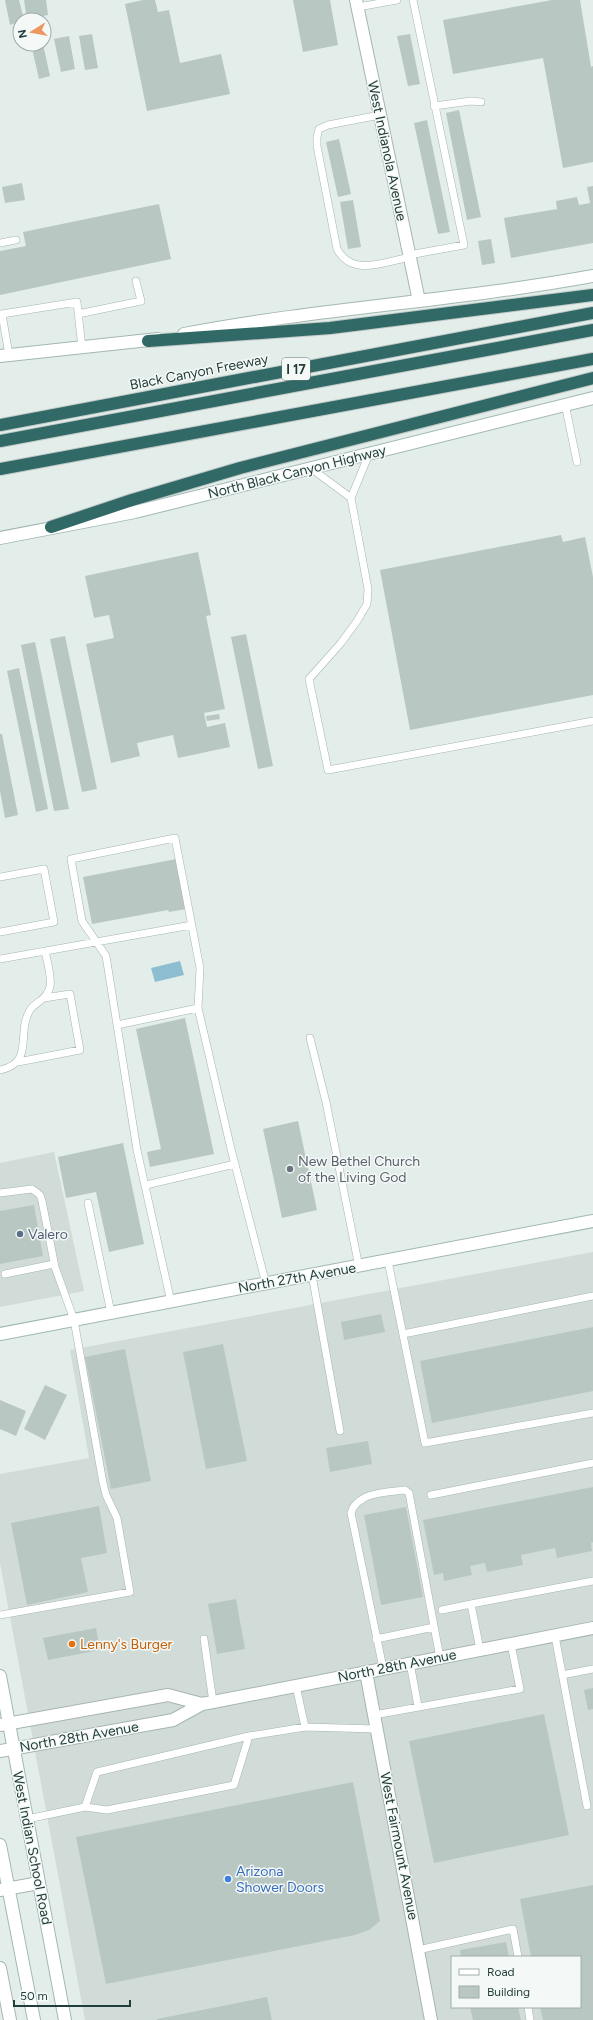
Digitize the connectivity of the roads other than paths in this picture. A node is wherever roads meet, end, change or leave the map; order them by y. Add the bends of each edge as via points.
1 (397, 0) edge
2 (413, 0) edge
3 (357, 4) edge
4 (481, 102) dead end
5 (434, 106) junction
6 (380, 115) junction
7 (16, 240) dead end
8 (0, 243) edge
9 (409, 256) junction
10 (593, 276) edge
11 (136, 281) dead end
12 (593, 295) edge
13 (419, 301) junction
14 (593, 313) edge
15 (1, 314) edge
16 (78, 314) junction
17 (593, 330) edge
18 (148, 341) junction
19 (82, 348) junction
20 (4, 356) edge
21 (593, 359) edge
22 (593, 378) edge
23 (593, 398) edge
24 (565, 404) junction
25 (0, 425) edge
26 (0, 441) edge
27 (369, 454) junction
28 (577, 462) dead end
29 (0, 469) edge
30 (312, 469) junction
31 (351, 498) junction
32 (51, 527) junction
33 (0, 538) edge
34 (593, 721) edge
35 (0, 877) edge
36 (192, 925) junction
37 (0, 932) edge
38 (96, 942) junction
39 (45, 951) junction
40 (0, 959) edge
41 (44, 998) junction
42 (198, 1008) junction
43 (117, 1025) junction
44 (310, 1038) dead end
45 (18, 1062) junction
46 (0, 1070) edge
47 (234, 1164) junction
48 (146, 1185) junction
49 (0, 1193) edge
50 (88, 1203) dead end
51 (593, 1221) edge
52 (388, 1261) junction
53 (54, 1264) junction
54 (359, 1267) junction
55 (5, 1274) dead end
56 (312, 1275) junction
57 (266, 1284) junction
58 (593, 1296) edge
59 (170, 1302) junction
60 (111, 1313) junction
61 (74, 1320) junction
62 (0, 1334) edge
63 (403, 1334) junction
64 (593, 1413) edge
65 (340, 1431) dead end
66 (593, 1463) edge
67 (431, 1495) dead end
68 (593, 1581) edge
69 (471, 1604) junction
70 (442, 1610) dead end
71 (0, 1615) edge
72 (434, 1627) junction
73 (593, 1628) edge
74 (556, 1636) junction
75 (204, 1639) dead end
76 (376, 1639) junction
77 (511, 1644) junction
78 (480, 1650) junction
79 (440, 1658) junction
80 (410, 1664) junction
81 (383, 1668) junction
82 (593, 1669) edge
83 (366, 1672) junction
84 (562, 1675) junction
85 (0, 1676) edge
86 (296, 1686) junction
87 (208, 1703) junction
88 (418, 1706) junction
89 (374, 1715) junction
90 (4, 1724) edge
91 (305, 1727) junction
92 (377, 1729) junction
93 (249, 1736) junction
94 (14, 1749) junction
95 (0, 1752) edge
96 (587, 1806) dead end
97 (85, 1807) junction
98 (27, 1819) junction
99 (0, 1845) edge
100 (39, 1883) junction
101 (4, 1890) edge
102 (418, 1950) junction
103 (518, 1956) edge
104 (0, 1968) edge
105 (528, 2008) edge
106 (10, 2020) edge
107 (34, 2020) edge
108 (65, 2020) edge
109 (431, 2020) edge
110 (530, 2020) edge

1 - 3 lane
2 - 5 lane
3 - 6 main road, West Indianola Avenue
4 - 5 lane
5 - 9 lane via 464,245
6 - 9 main road, West Indianola Avenue
6 - 9 lane via 328,125 320,129 317,137 337,249 342,258 359,267
7 - 8 lane
9 - 13 main road, West Indianola Avenue
10 - 13 main road
11 - 16 lane via 142,301
12 - 18 highway via 330,328
13 - 18 main road via 230,325
14 - 25 highway, Black Canyon Freeway / I 17
15 - 16 lane via 77,302
15 - 20 lane
16 - 19 lane
17 - 26 highway
18 - 19 main road
19 - 20 main road
21 - 29 highway
22 - 32 highway via 240,468
23 - 24 main road, North Black Canyon Highway
24 - 27 main road, North Black Canyon Highway
24 - 28 lane
27 - 30 main road, North Black Canyon Highway
27 - 31 lane
30 - 31 lane
30 - 32 main road, North Black Canyon Highway via 135,512
31 - 34 lane via 368,589 367,604 341,643 309,679 328,770
32 - 33 main road, North Black Canyon Highway
35 - 37 lane via 44,869 54,922
36 - 38 lane
36 - 38 lane via 175,838 71,859 82,921
36 - 42 lane via 200,968
38 - 39 lane
38 - 43 lane via 106,956
39 - 40 lane
39 - 41 lane via 50,987
41 - 45 lane via 31,1008 25,1021 22,1051
41 - 45 lane via 70,994 80,1050
42 - 43 lane
42 - 47 lane
43 - 48 lane via 137,1150
44 - 54 lane via 325,1095
45 - 46 lane via 10,1068
47 - 48 lane
47 - 57 lane
48 - 59 lane
49 - 53 lane via 32,1189 40,1195
50 - 60 lane
51 - 52 main road, North 27th Avenue
52 - 54 main road, North 27th Avenue
52 - 63 lane
53 - 55 lane
53 - 61 lane
54 - 56 main road, North 27th Avenue
56 - 57 main road, North 27th Avenue
56 - 65 lane
57 - 59 main road, North 27th Avenue
58 - 63 lane
59 - 60 main road, North 27th Avenue
60 - 61 main road, North 27th Avenue
61 - 62 main road, North 27th Avenue
61 - 71 lane via 103,1483 117,1518 130,1592
63 - 64 lane via 425,1443
66 - 67 lane
68 - 69 lane
69 - 70 lane
69 - 78 lane
72 - 76 lane
72 - 76 lane via 409,1493 405,1490 373,1494 355,1505 351,1513
72 - 79 lane
73 - 74 main road, North 28th Avenue
74 - 77 main road, North 28th Avenue
74 - 84 lane
75 - 87 lane
76 - 81 lane
77 - 78 main road, North 28th Avenue
77 - 88 lane via 520,1689
78 - 79 main road, North 28th Avenue
79 - 80 main road, North 28th Avenue
80 - 81 main road, North 28th Avenue
80 - 88 lane
81 - 83 main road, North 28th Avenue
82 - 84 lane
83 - 86 main road, North 28th Avenue
83 - 89 main road, West Fairmount Avenue
84 - 96 lane
85 - 90 main road, West Indian School Road
86 - 87 main road, North 28th Avenue
86 - 91 lane
87 - 90 main road, North 28th Avenue via 168,1695
87 - 94 main road, North 28th Avenue via 173,1720
88 - 89 lane
89 - 92 main road, West Fairmount Avenue
90 - 94 main road, West Indian School Road
91 - 92 lane
91 - 93 lane
92 - 102 main road, West Fairmount Avenue
93 - 97 lane via 97,1772
93 - 97 lane via 234,1785 107,1810
94 - 95 main road, North 28th Avenue
94 - 98 main road, West Indian School Road
97 - 98 lane
98 - 100 main road, West Indian School Road
99 - 101 main road
100 - 101 main road
100 - 108 main road, West Indian School Road
101 - 107 main road
102 - 103 lane via 513,1929
102 - 109 main road, West Fairmount Avenue
104 - 106 main road
105 - 110 lane

